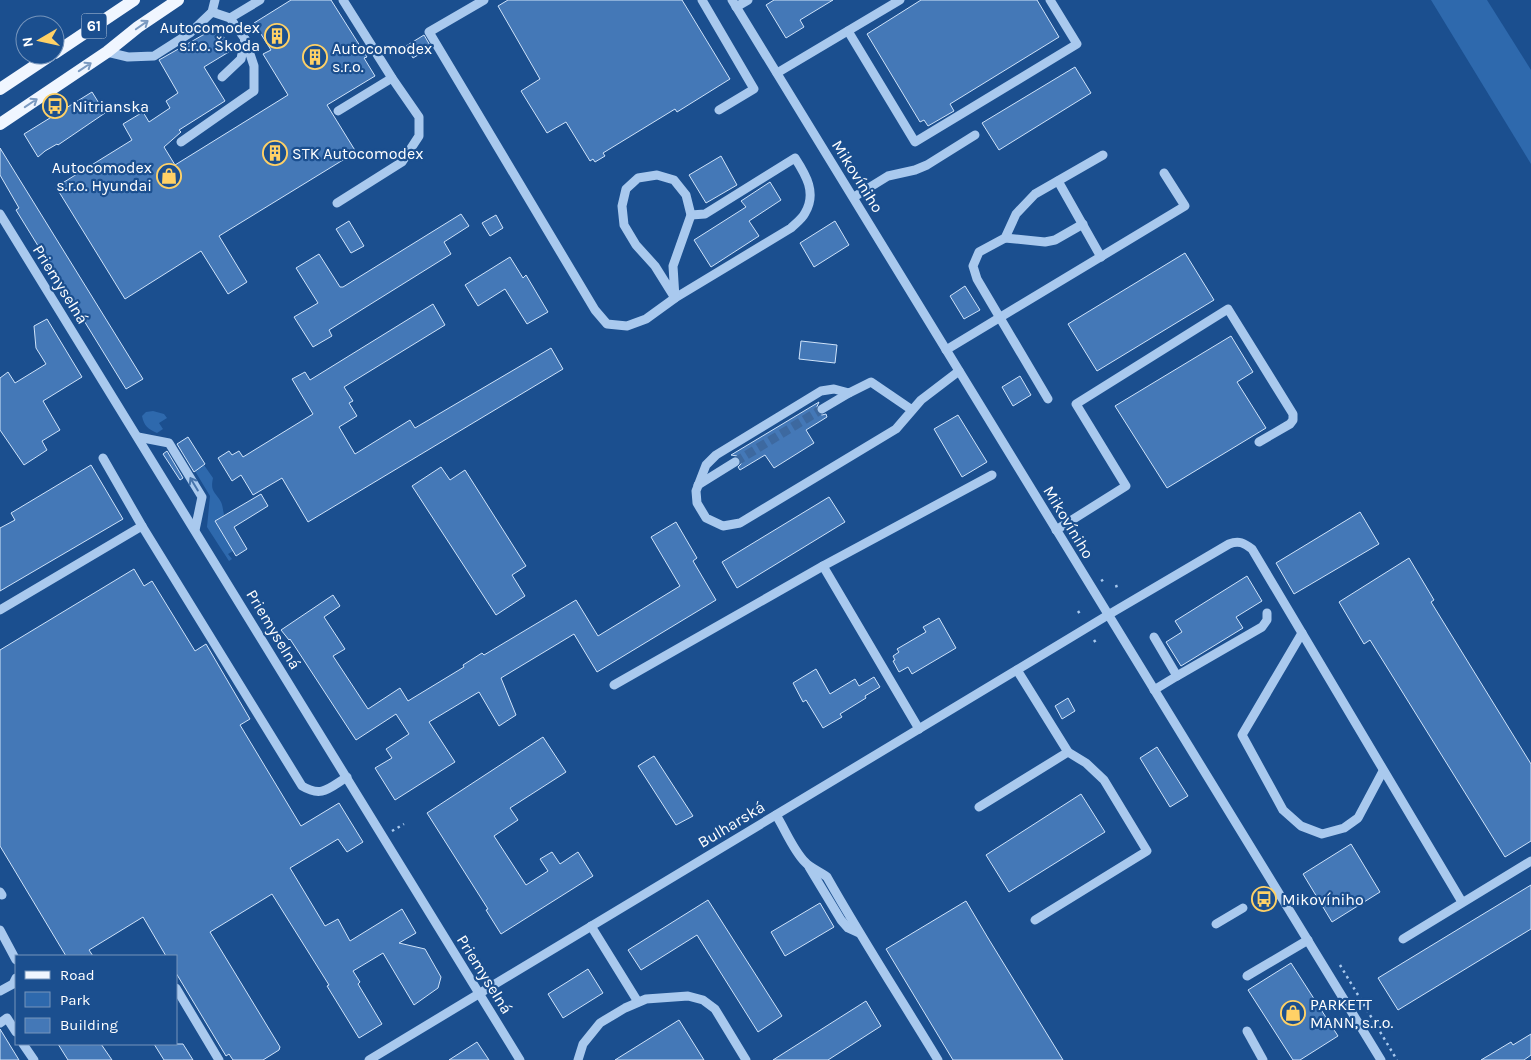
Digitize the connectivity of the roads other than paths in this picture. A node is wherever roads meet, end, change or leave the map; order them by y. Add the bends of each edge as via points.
1 (134, 0) edge
2 (178, 0) edge
3 (215, 0) edge
4 (260, 0) edge
5 (343, 0) edge
6 (484, 0) edge
7 (702, 0) edge
8 (748, 0) edge
9 (900, 0) edge
10 (1050, 0) edge
11 (734, 4) edge
12 (212, 12) junction
13 (230, 18) junction
14 (848, 31) junction
15 (245, 39) junction
16 (65, 46) edge
17 (107, 52) junction
18 (36, 65) edge
19 (777, 73) junction
20 (222, 77) dead end
21 (392, 78) junction
22 (0, 90) edge
23 (718, 110) dead end
24 (338, 111) dead end
25 (0, 124) edge
26 (975, 136) dead end
27 (181, 142) dead end
28 (1103, 155) dead end
29 (1164, 173) dead end
30 (1058, 180) junction
31 (854, 197) junction
32 (337, 203) dead end
33 (0, 214) edge
34 (690, 215) junction
35 (1083, 224) junction
36 (1005, 238) junction
37 (1101, 257) junction
38 (675, 298) junction
39 (1000, 317) junction
40 (946, 350) junction
41 (959, 371) junction
42 (848, 393) junction
43 (1048, 399) dead end
44 (822, 409) tunnel mouth
45 (912, 410) junction
46 (138, 437) junction
47 (1259, 442) dead end
48 (103, 458) dead end
49 (735, 462) tunnel mouth
50 (992, 475) dead end
51 (698, 485) junction
52 (142, 526) junction
53 (195, 530) junction
54 (1056, 530) junction
55 (823, 566) junction
56 (0, 610) edge
57 (1266, 613) dead end
58 (1108, 615) junction
59 (1302, 633) junction
60 (1154, 638) dead end
61 (1017, 670) junction
62 (1177, 676) junction
63 (614, 685) dead end
64 (1154, 690) junction
65 (919, 729) junction
66 (1068, 752) junction
67 (1384, 771) junction
68 (347, 777) junction
69 (979, 807) dead end
70 (776, 815) junction
71 (1531, 861) edge
72 (1462, 902) junction
73 (1243, 908) dead end
74 (1035, 920) dead end
75 (1216, 924) dead end
76 (591, 926) junction
77 (0, 930) edge
78 (1403, 939) dead end
79 (1308, 940) junction
80 (15, 958) edge
81 (1247, 976) dead end
82 (15, 980) edge
83 (178, 991) edge
84 (0, 992) edge
85 (479, 993) junction
86 (638, 1002) junction
87 (0, 1023) edge
88 (15, 1030) edge
89 (1247, 1031) dead end
90 (25, 1045) edge
91 (34, 1060) edge
92 (219, 1060) edge
93 (369, 1060) edge
94 (520, 1060) edge
95 (578, 1060) edge
96 (746, 1060) edge
97 (938, 1060) edge
98 (1263, 1060) edge
99 (1381, 1060) edge

1 - 16 main road, 61
17 -> 2 main road, 61
3 - 12 street
4 - 13 street
5 - 21 street
6 - 38 street via 429,32 595,310 607,324 627,326 646,319
7 - 23 street via 754,89
8 - 11 street
9 - 14 street
10 - 14 street via 1077,44 915,142
11 - 19 street, Mikovíniho
12 - 13 street
12 - 17 street via 190,33 154,56 128,57
13 - 15 street
14 - 19 street
15 - 20 street via 241,59
15 - 27 street via 254,66 254,91
25 -> 17 main road, 61
18 - 22 main road
19 - 31 street, Mikovíniho
21 - 24 street
21 - 32 street via 419,117 419,136 402,162
26 - 31 street via 927,165 888,176
28 - 30 street
29 - 37 street via 1185,206
30 - 35 street
30 - 36 street via 1035,194 1022,207
31 - 40 street, Mikovíniho
33 - 46 street, Priemyselná
34 - 38 street via 673,266
34 - 38 street via 686,195 674,180 657,175 638,178 626,189 622,206 624,225
34 - 38 street via 706,214 795,158 809,180 811,199 805,214 791,228
35 - 36 street via 1056,240 1045,242
35 - 37 street
36 - 39 street via 979,252 973,266 977,279
37 - 39 street
39 - 40 street
39 - 43 street
40 - 41 street, Mikovíniho
41 - 45 street
41 - 54 street, Mikovíniho
42 - 44 street
42 - 45 street via 871,382
42 - 51 street via 834,389 821,391 716,455 706,465
45 - 51 street via 896,428 740,522 723,526 706,518 697,503
46 - 53 street, Priemyselná
53 -> 46 street via 202,497 169,443
47 - 54 street via 1290,424 1293,414 1228,310 1076,404 1126,486
48 - 52 street
49 - 51 street
50 - 55 street
52 - 56 street
52 - 68 street via 302,786 312,792 324,791
53 - 68 street, Priemyselná
54 - 58 street, Mikovíniho
55 - 63 street
55 - 65 street
57 - 62 street via 1267,620 1262,627
58 - 59 street, Bulharská via 1236,541 1252,549
58 - 61 street, Bulharská
58 - 64 street, Mikovíniho
59 - 67 street
59 - 67 street via 1242,735 1283,810 1301,826 1322,834 1344,828 1358,818
60 - 62 street
61 - 65 street, Bulharská
61 - 66 street
62 - 64 street
64 - 79 street, Mikovíniho
65 - 70 street, Bulharská
66 - 69 street
66 - 74 street via 1104,780 1147,851
67 - 72 street
68 - 85 street, Priemyselná
70 - 76 street, Bulharská
70 - 97 street via 803,860 827,877
71 - 72 street
72 - 78 street
73 - 75 street
76 - 85 street, Bulharská
76 - 86 street
77 - 80 street
79 - 81 street
79 - 99 street, Mikovíniho
82 - 84 street
83 - 92 street
85 - 93 street, Bulharská
85 - 94 street, Priemyselná
86 - 95 street via 600,1023 583,1044
86 - 96 street via 688,996 703,1000 714,1009
87 - 88 street via 8,1018
89 - 98 street
90 - 91 street

